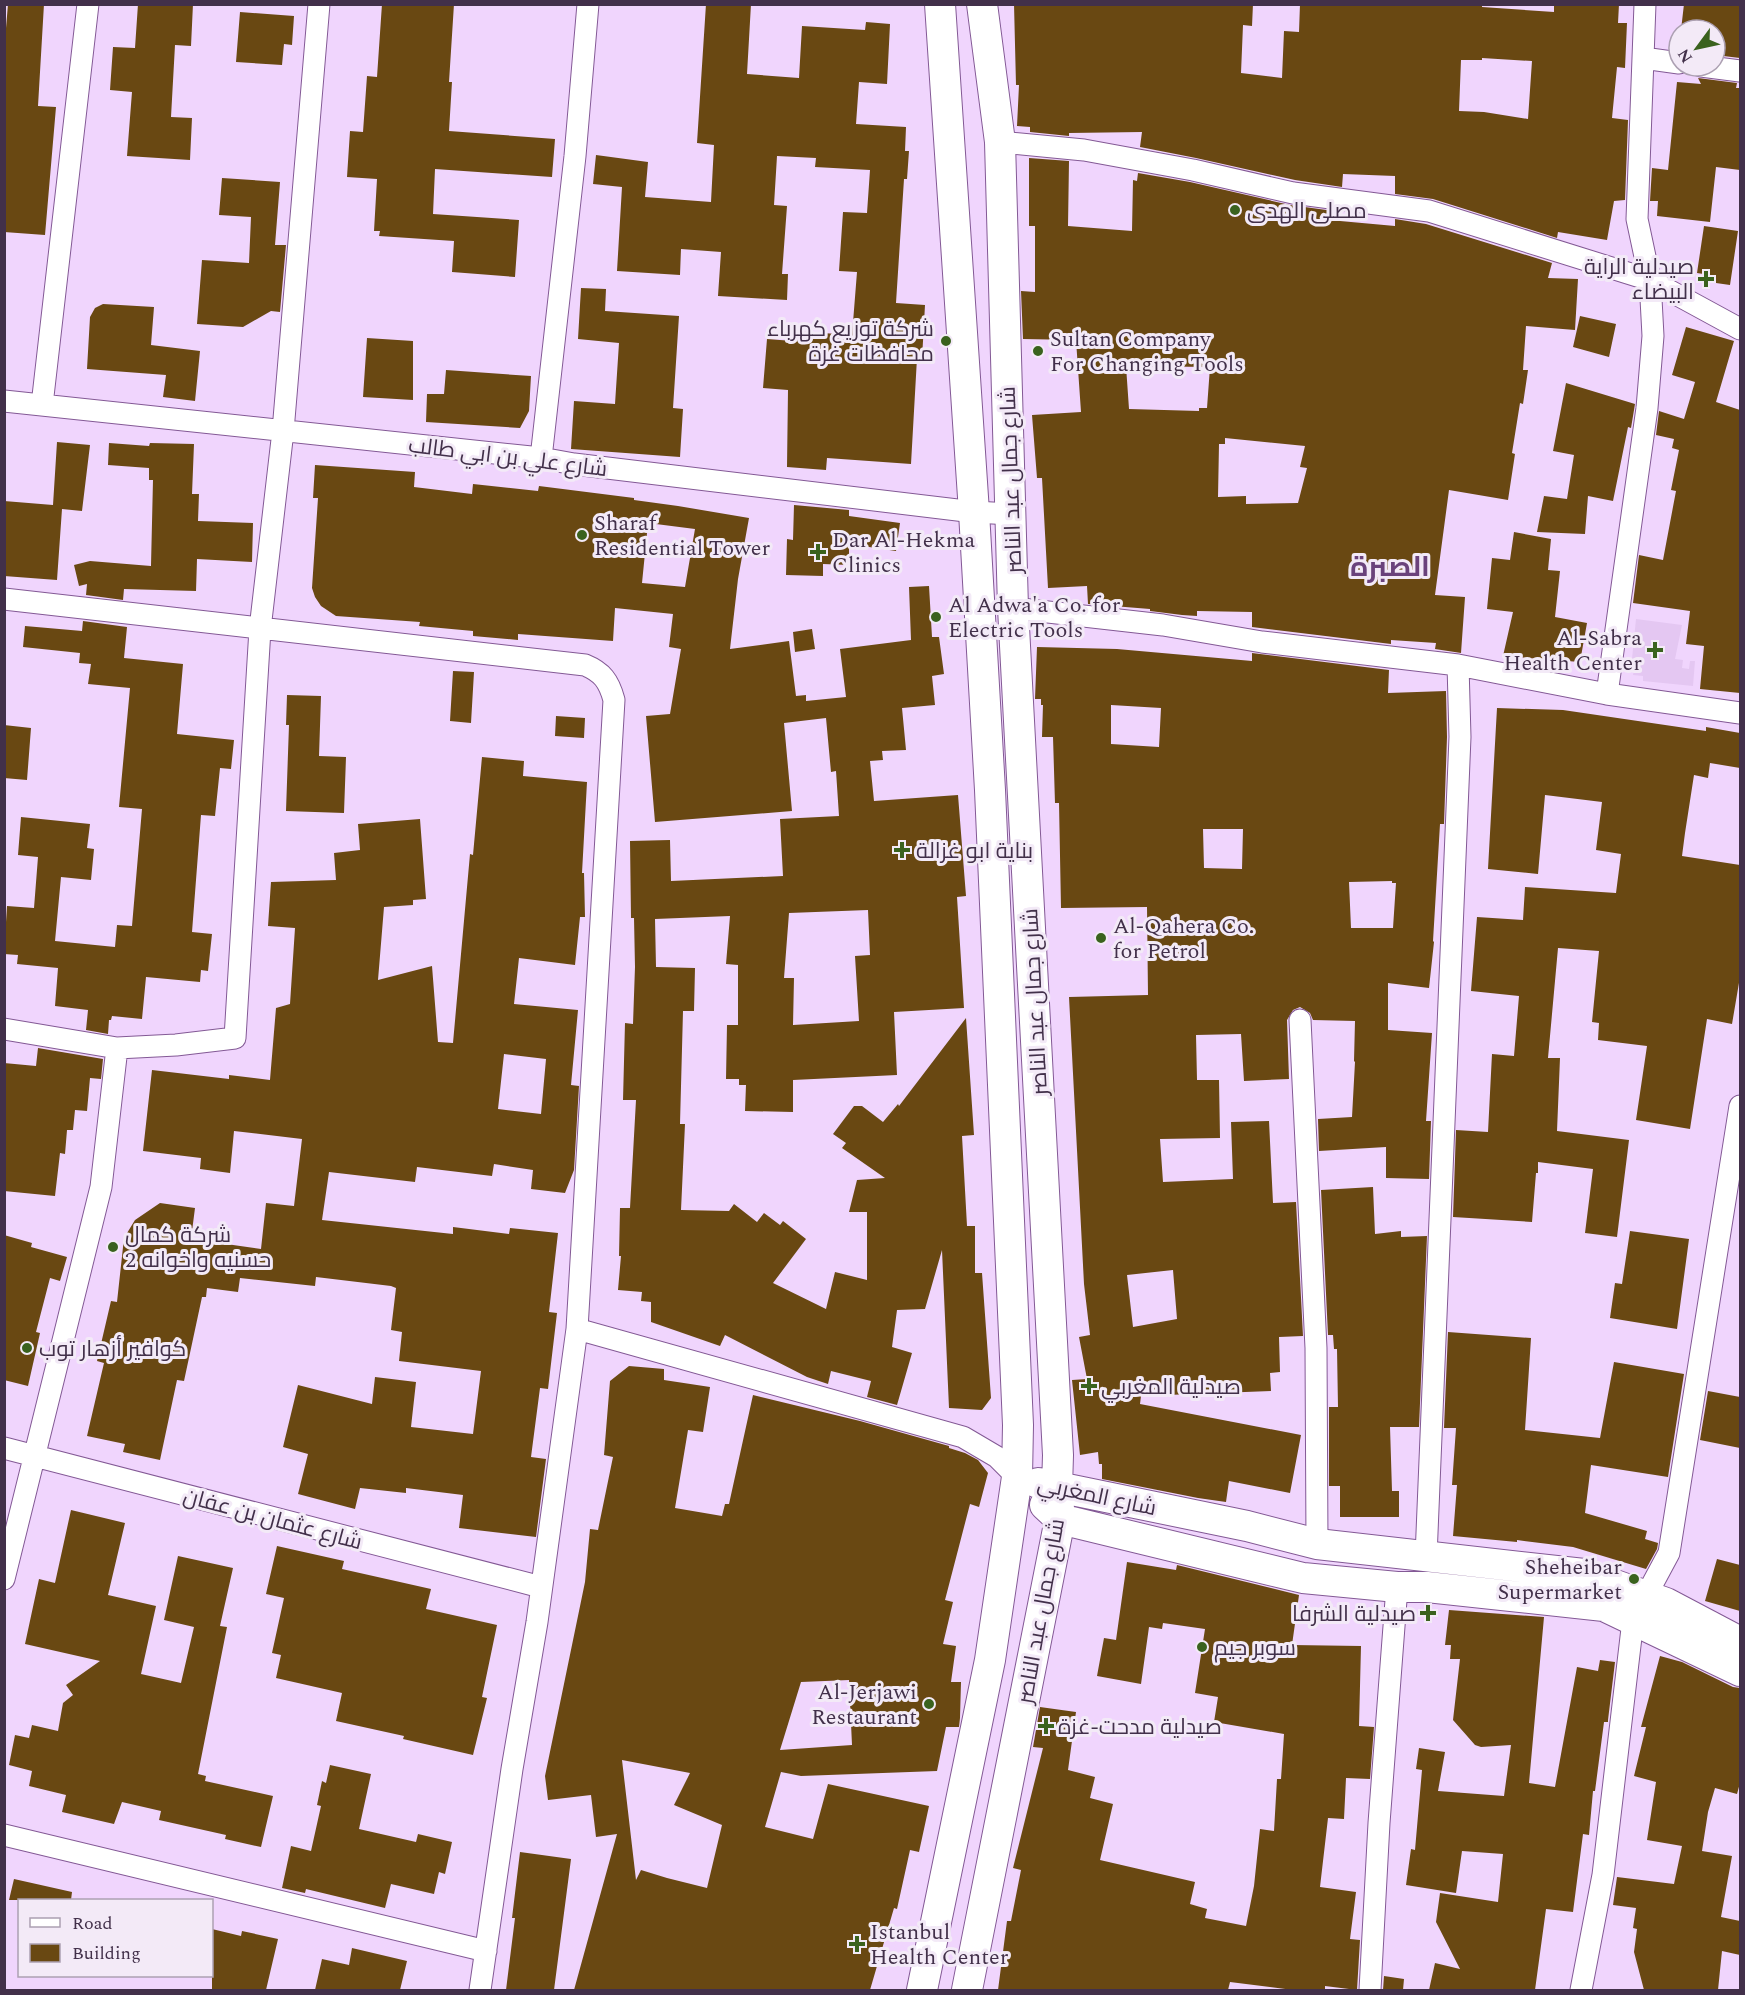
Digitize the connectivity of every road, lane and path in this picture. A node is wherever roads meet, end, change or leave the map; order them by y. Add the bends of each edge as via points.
1 (88, 4) edge
2 (319, 4) edge
3 (588, 4) edge
4 (940, 4) edge
5 (982, 4) edge
6 (1645, 4) edge
7 (1643, 58) junction
8 (1667, 61) edge
9 (1000, 142) junction
10 (1650, 280) junction
11 (1740, 329) edge
12 (4, 401) edge
13 (42, 405) junction
14 (283, 431) junction
15 (541, 458) junction
16 (974, 512) junction
17 (1011, 514) junction
18 (4, 599) edge
19 (1013, 608) junction
20 (260, 629) junction
21 (1458, 666) junction
22 (1607, 694) junction
23 (1740, 713) edge
24 (1300, 1020) dead end
25 (4, 1029) edge
26 (117, 1048) junction
27 (1740, 1107) edge
28 (577, 1329) junction
29 (4, 1448) edge
30 (34, 1456) junction
31 (1017, 1477) junction
32 (1057, 1488) junction
33 (1060, 1519) junction
34 (1317, 1544) junction
35 (1426, 1557) junction
36 (4, 1579) edge
37 (541, 1587) junction
38 (1397, 1587) junction
39 (1640, 1608) junction
40 (1740, 1642) edge
41 (1740, 1671) edge
42 (4, 1835) edge
43 (486, 1951) junction
44 (480, 1990) edge
45 (922, 1990) edge
46 (967, 1990) edge
47 (1370, 1990) edge
48 (1581, 1990) edge

1 - 13 street
2 - 14 street
3 - 15 street
4 - 16 main road, شارع جمال عبد الناصر
5 - 9 main road, شارع جمال عبد الناصر
6 - 7 street
7 - 8 street
7 - 10 street via 1637,219
9 - 10 street via 1084,150 1293,193 1429,212
9 - 17 main road, شارع جمال عبد الناصر
10 - 11 street
10 - 22 street via 1653,336 1647,408
12 - 13 street, شارع علي بن ابي طالب
13 - 14 street, شارع علي بن ابي طالب
14 - 15 street, شارع علي بن ابي طالب
14 - 20 street
15 - 16 street, شارع علي بن ابي طالب
16 - 17 street, شارع علي بن ابي طالب
16 - 31 main road, شارع جمال عبد الناصر via 1018,1425
17 - 19 main road, شارع جمال عبد الناصر
18 - 20 street
19 - 21 street
19 - 32 main road, شارع جمال عبد الناصر
20 - 26 street via 235,1038
20 - 28 street via 585,665 596,670 611,688 614,699
21 - 22 street
21 - 35 street via 1460,737
22 - 23 street
24 - 34 street via 1316,1348
25 - 26 street
26 - 30 street via 101,1187
27 - 39 street via 1669,1553
28 - 31 street via 963,1437 997,1457
28 - 37 street
29 - 30 street, شارع عثمان بن عفان
30 - 36 street
30 - 37 street, شارع عثمان بن عفان
31 - 32 main road, شارع المغربي
31 - 33 main road, شارع المغربي
31 - 45 main road, شارع جمال عبد الناصر via 990,1660
32 - 33 main road, شارع جمال عبد الناصر
32 - 34 main road, شارع المغربي
33 - 38 main road, شارع المغربي via 1303,1578
33 - 46 main road, شارع جمال عبد الناصر
34 - 35 main road, شارع المغربي
35 - 39 main road, شارع المغربي via 1584,1574
37 - 43 street
38 - 39 main road, شارع المغربي
38 - 47 street
39 - 40 main road, شارع المغربي via 1666,1603
39 - 41 main road, شارع المغربي
39 - 48 street via 1603,1875
42 - 43 street
43 - 44 street

